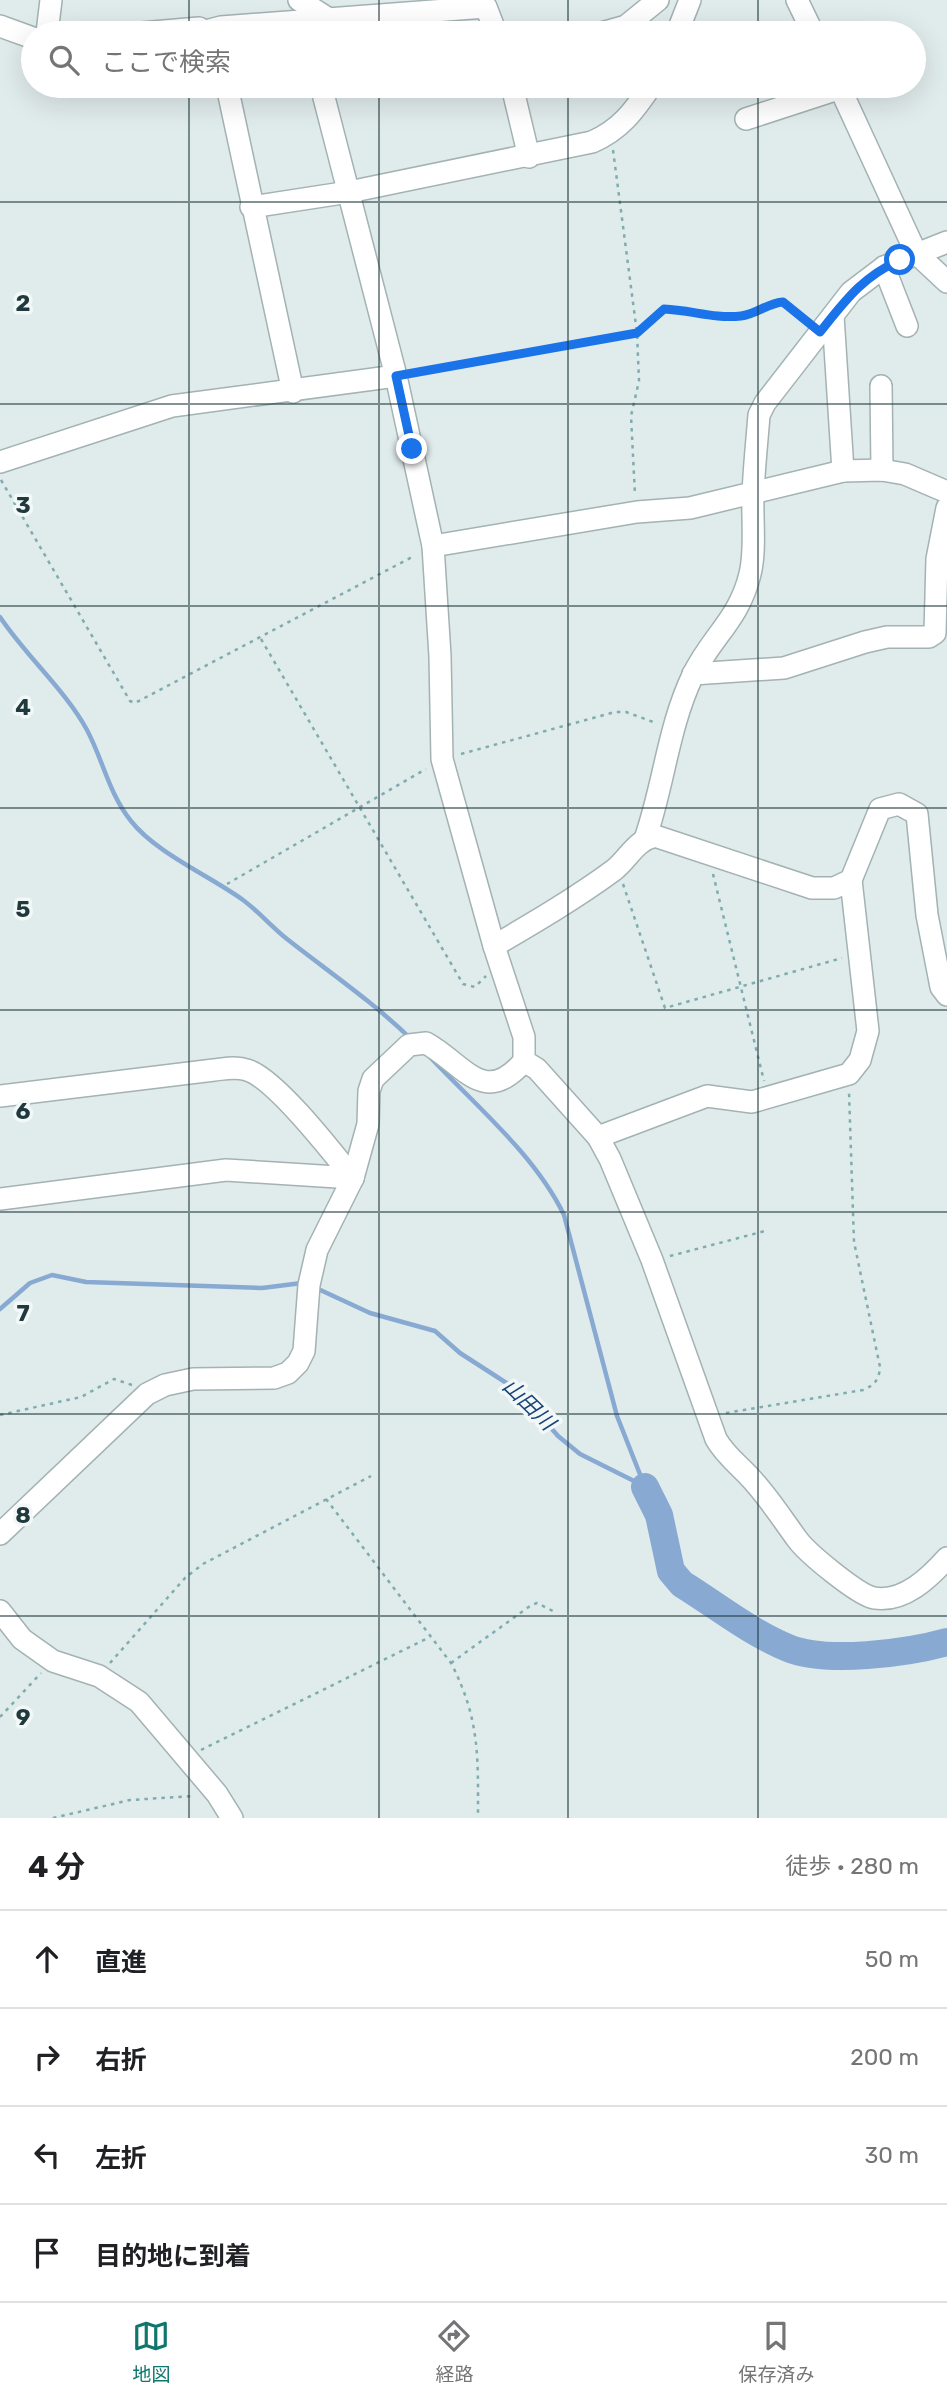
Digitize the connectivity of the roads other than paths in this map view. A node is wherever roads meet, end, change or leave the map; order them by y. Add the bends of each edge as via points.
1 (51, 0) edge
2 (299, 0) edge
3 (658, 0) edge
4 (690, 0) edge
5 (797, 0) edge
6 (48, 21) edge
7 (315, 21) edge
8 (345, 21) edge
9 (492, 21) edge
10 (632, 21) edge
11 (682, 21) edge
12 (807, 21) edge
13 (0, 26) edge
14 (21, 34) edge
15 (229, 98) edge
16 (324, 98) edge
17 (515, 98) edge
18 (643, 98) edge
19 (808, 98) edge
20 (845, 98) edge
21 (746, 119) dead end
22 (529, 157) junction
23 (349, 192) junction
24 (251, 207) junction
25 (947, 242) edge
26 (916, 253) junction
27 (884, 267) junction
28 (947, 282) edge
29 (826, 324) junction
30 (907, 326) dead end
31 (396, 376) junction
32 (881, 386) dead end
33 (293, 392) junction
34 (0, 462) edge
35 (881, 470) junction
36 (843, 471) junction
37 (947, 492) edge
38 (753, 493) junction
39 (947, 508) edge
40 (433, 546) junction
41 (693, 674) junction
42 (645, 839) junction
43 (851, 880) junction
44 (497, 954) junction
45 (947, 995) edge
46 (524, 1061) junction
47 (0, 1096) edge
48 (598, 1137) junction
49 (353, 1178) junction
50 (0, 1199) edge
51 (0, 1534) edge
52 (947, 1558) edge
53 (0, 1611) edge
54 (232, 1818) edge

1 - 6 street
2 - 7 street
3 - 10 street
4 - 11 street
5 - 12 street
8 - 9 street via 486,6
13 - 14 street
15 - 24 street
16 - 23 street
17 - 22 street
18 - 22 street via 611,134
19 - 21 street
20 - 26 street
22 - 23 street
23 - 24 street
23 - 31 street
24 - 33 street
25 - 26 street
26 - 27 street
26 - 28 street
27 - 29 street via 850,292
27 - 30 street
29 - 36 street
29 - 38 street via 765,403
31 - 33 street
31 - 40 street
32 - 35 street
33 - 34 street via 172,406
35 - 36 street
35 - 37 street via 905,474
36 - 38 street
38 - 40 street via 690,508 636,512
38 - 41 street via 746,591 735,616
39 - 41 street via 937,559 935,633 929,637 887,637 784,668
40 - 44 street via 442,759
41 - 42 street via 673,729
42 - 43 street via 655,836 812,888 834,888
42 - 44 street via 617,867
43 - 45 street via 880,809 899,804 917,814 927,915 941,987
43 - 48 street via 868,1031 860,1060 849,1074 752,1102 707,1096
44 - 46 street via 524,1037
46 - 48 street via 537,1069
46 - 49 street via 505,1080 491,1083 473,1079 418,1044 373,1079 368,1125
47 - 49 street via 245,1069 258,1075 317,1134
48 - 52 street via 652,1260 724,1454 754,1480 799,1541 861,1592 883,1597 911,1589 927,1581
49 - 50 street via 226,1170
49 - 51 street via 317,1250 304,1351 288,1373 274,1378 193,1379 147,1394
53 - 54 street via 22,1639 53,1661 99,1676 139,1702

